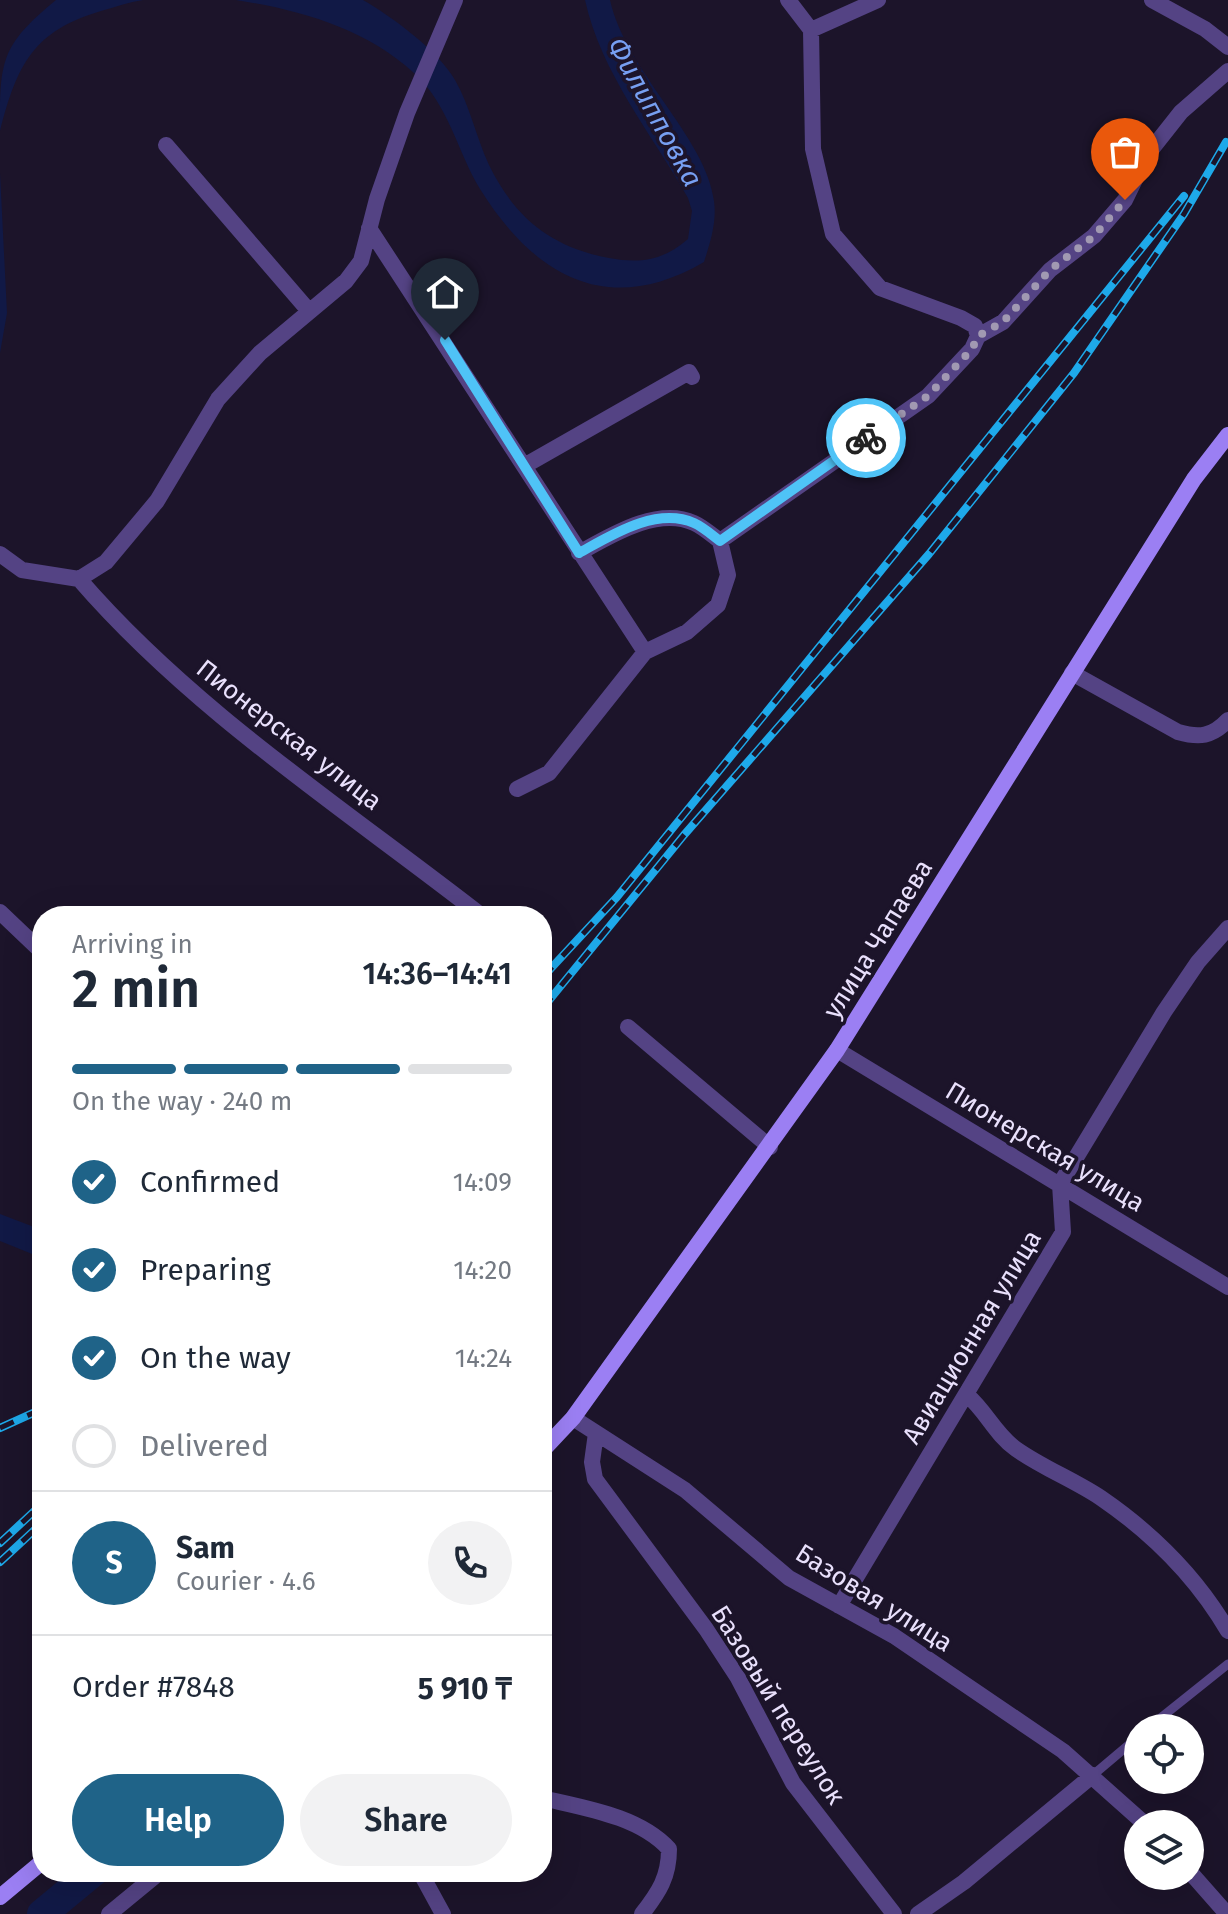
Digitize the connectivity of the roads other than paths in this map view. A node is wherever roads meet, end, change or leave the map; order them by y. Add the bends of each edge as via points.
1 (455, 0) edge
2 (788, 0) edge
3 (878, 0) edge
4 (1152, 0) edge
5 (811, 30) junction
6 (1228, 47) edge
7 (1228, 71) edge
8 (166, 145) dead end
9 (369, 228) junction
10 (309, 311) junction
11 (978, 336) junction
12 (692, 377) dead end
13 (1228, 435) edge
14 (524, 466) junction
15 (720, 541) junction
16 (579, 553) junction
17 (0, 554) edge
18 (79, 579) junction
19 (645, 652) junction
20 (1072, 673) junction
21 (1228, 720) edge
22 (517, 789) dead end
23 (469, 906) edge
24 (0, 912) edge
25 (1228, 928) edge
26 (32, 942) edge
27 (628, 1027) dead end
28 (837, 1050) junction
29 (770, 1147) junction
30 (1060, 1184) junction
31 (1228, 1287) edge
32 (967, 1395) junction
33 (573, 1418) junction
34 (596, 1433) junction
35 (552, 1440) edge
36 (839, 1606) junction
37 (1228, 1631) edge
38 (1228, 1664) edge
39 (1166, 1714) edge
40 (1124, 1749) edge
41 (1093, 1775) junction
42 (552, 1801) edge
43 (1130, 1810) edge
44 (32, 1870) edge
45 (148, 1882) edge
46 (425, 1882) edge
47 (1204, 1888) edge
48 (0, 1897) edge
49 (109, 1914) edge
50 (443, 1914) edge
51 (642, 1914) edge
52 (894, 1914) edge
53 (918, 1914) edge
54 (1227, 1914) edge

1 - 9 street via 407,113
2 - 5 street
3 - 5 street
4 - 6 street
5 - 11 street via 813,149 833,234 880,288 961,318 975,326
7 - 11 street via 1181,112 1147,155 1125,200 1094,236 1050,270 1003,322
8 - 10 street
9 - 10 street via 361,261 346,281
9 - 14 street
10 - 18 street via 218,399 157,501 106,562
11 - 15 street via 928,396
12 - 14 street via 689,372
13 - 20 street, улица Чапаева via 1194,479
14 - 16 street
15 - 16 street via 692,522 664,518 623,529
15 - 19 street via 728,575 718,605 687,632
16 - 19 street
17 - 18 street via 22,570
18 - 23 street, Пионерская улица via 126,633 195,692
19 - 22 street via 549,773
20 - 21 street via 1178,732 1208,735
20 - 28 street, улица Чапаева
24 - 26 street
25 - 30 street via 1164,1012
27 - 29 street
28 - 29 street, улица Чапаева
28 - 30 street, Пионерская улица
29 - 33 street, улица Чапаева
30 - 31 street, Пионерская улица
30 - 32 street, Авиационная улица via 1063,1232
32 - 36 street, Авиационная улица
32 - 37 street via 1016,1449 1101,1498 1144,1533 1189,1574
33 - 34 street, Базовая улица
33 - 35 street, улица Чапаева
34 - 36 street, Базовая улица via 685,1490 789,1578
34 - 52 street, Базовый переулок via 595,1479 738,1678 793,1783
36 - 41 street, Базовая улица via 894,1636
38 - 39 lane
40 - 41 lane
41 - 43 street, Базовая улица
41 - 53 street
42 - 51 street via 635,1823 669,1849 662,1887
44 - 48 street
45 - 49 street
46 - 50 street
47 - 54 street

